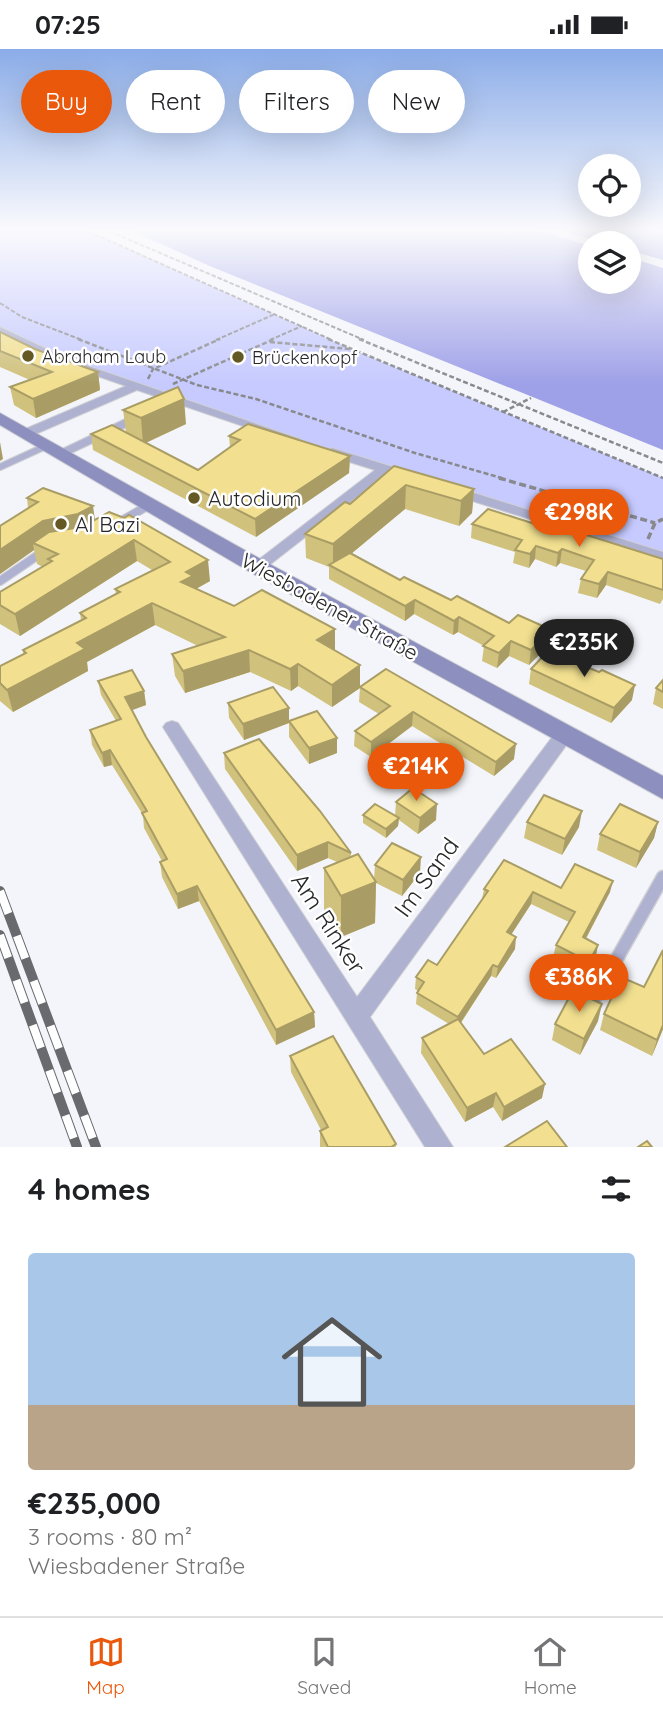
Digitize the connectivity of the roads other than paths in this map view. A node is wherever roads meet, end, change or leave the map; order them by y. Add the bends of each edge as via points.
1 (0, 330) edge
2 (136, 386) junction
3 (150, 411) edge
4 (0, 418) edge
5 (27, 433) junction
6 (55, 449) junction
7 (0, 467) edge
8 (384, 469) junction
9 (150, 504) junction
10 (115, 524) edge
11 (50, 547) edge
12 (663, 557) edge
13 (258, 567) junction
14 (0, 581) edge
15 (172, 727) dead end
16 (563, 736) junction
17 (663, 789) edge
18 (663, 877) edge
19 (589, 1009) edge
20 (357, 1016) junction
21 (440, 1147) edge

1 - 2 street via 64,361
2 - 5 street
2 - 8 street via 169,402
3 - 6 street
4 - 5 main road, Wiesbadener Straße
5 - 6 main road, Wiesbadener Straße
6 - 7 lane
6 - 9 main road, Wiesbadener Straße
8 - 12 street
8 - 13 street
9 - 10 lane
9 - 13 main road, Wiesbadener Straße
11 - 14 lane
13 - 16 main road, Wiesbadener Straße
15 - 20 street, Am Rinker
16 - 17 main road, Wiesbadener Straße
16 - 20 street, Im Sand
18 - 19 lane
20 - 21 street, Am Rinker

